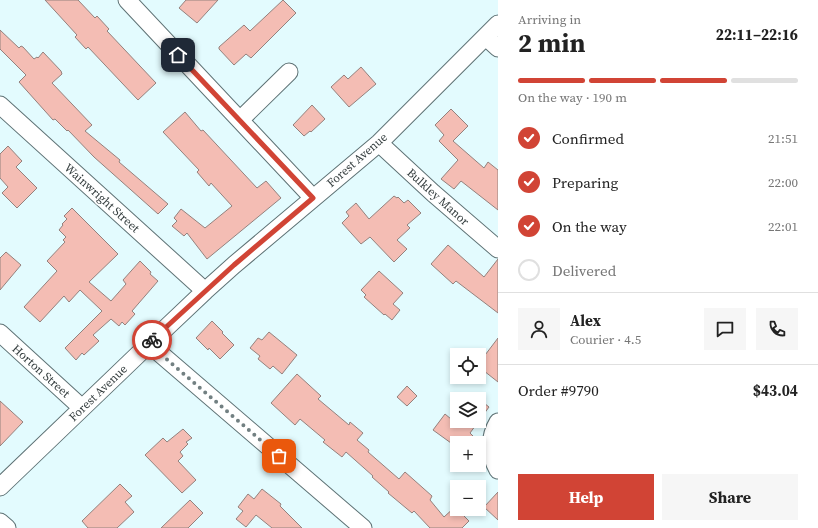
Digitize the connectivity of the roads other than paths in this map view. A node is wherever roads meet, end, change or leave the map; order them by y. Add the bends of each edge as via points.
1 (127, 0) edge
2 (498, 24) edge
3 (492, 43) edge
4 (289, 72) dead end
5 (0, 105) edge
6 (240, 120) junction
7 (379, 143) junction
8 (313, 198) junction
9 (498, 249) edge
10 (205, 291) junction
11 (0, 333) edge
12 (149, 344) junction
13 (82, 408) junction
14 (498, 422) edge
15 (498, 470) edge
16 (0, 487) edge
17 (0, 522) edge
18 (7, 528) edge
19 (363, 528) edge

1 - 6 street
2 - 3 street, Forest Avenue
3 - 7 street, Forest Avenue
4 - 6 street
5 - 10 street, Wainwright Street
6 - 8 street
7 - 8 street, Forest Avenue
7 - 9 street, Bulkley Manor
8 - 10 street, Forest Avenue
10 - 12 street, Forest Avenue
11 - 13 street, Horton Street
12 - 13 street, Forest Avenue
12 - 19 street
13 - 16 street, Forest Avenue
14 - 15 street via 492,434 491,454
17 - 18 street

